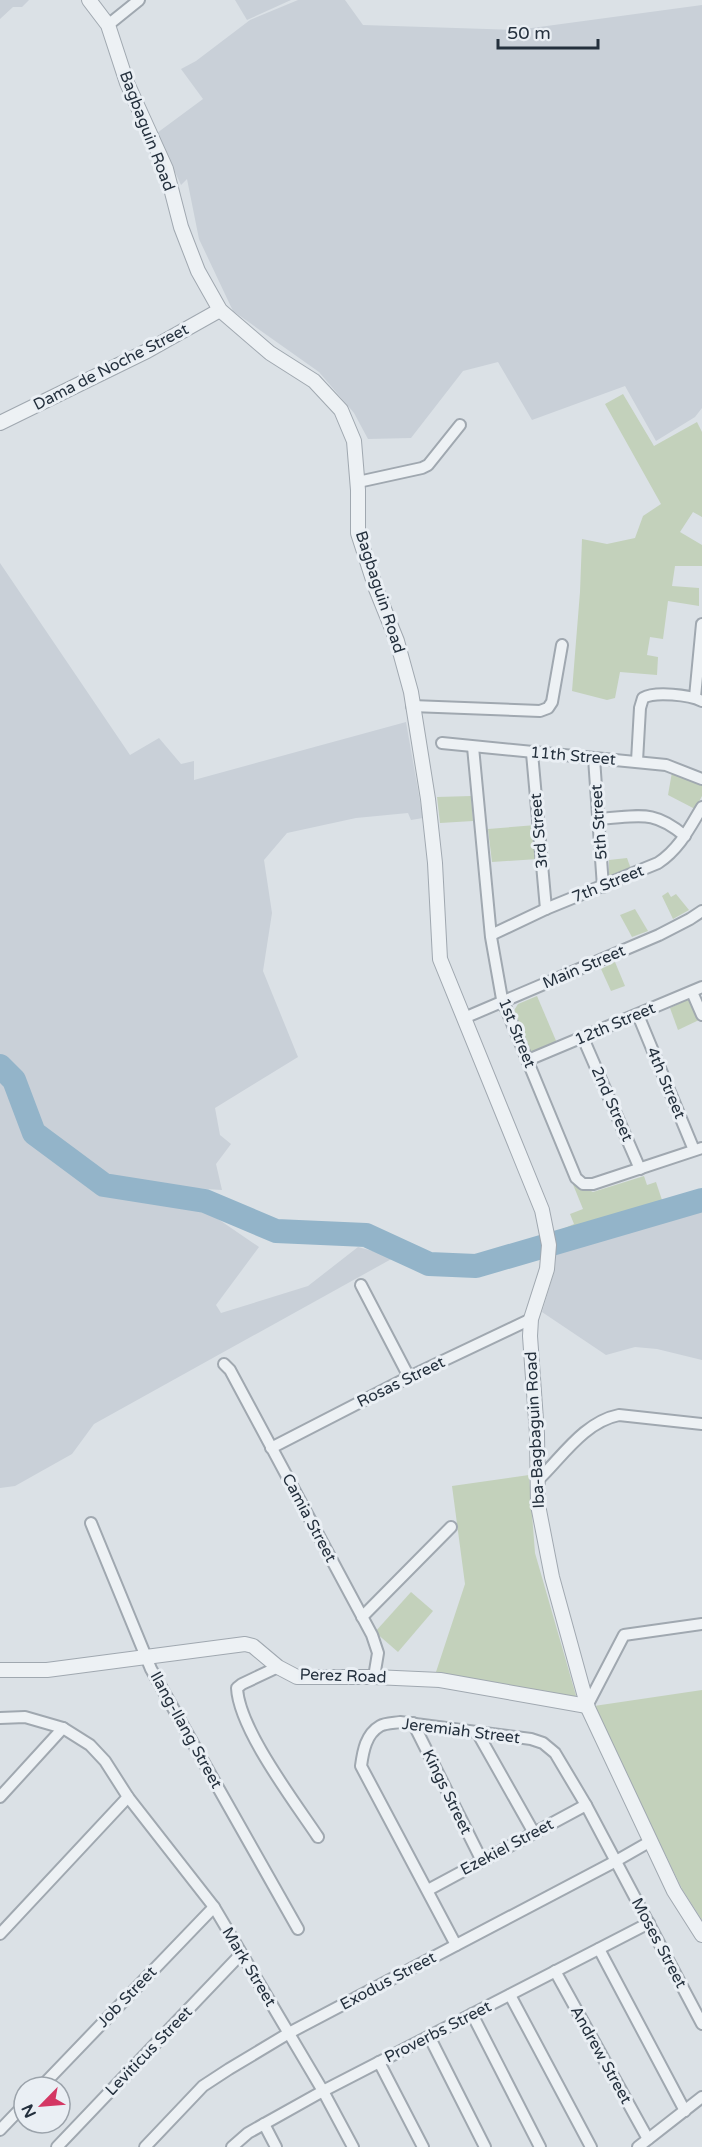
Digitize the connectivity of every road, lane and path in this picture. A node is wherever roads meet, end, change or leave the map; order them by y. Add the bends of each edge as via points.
1 (89, 0) edge
2 (139, 0) edge
3 (108, 25) junction
4 (220, 310) junction
5 (0, 423) edge
6 (460, 425) dead end
7 (358, 482) junction
8 (702, 624) edge
9 (562, 645) dead end
10 (698, 699) edge
11 (412, 706) junction
12 (442, 743) dead end
13 (473, 747) junction
14 (532, 753) junction
15 (594, 758) junction
16 (637, 761) junction
17 (702, 779) edge
18 (702, 807) edge
19 (598, 819) junction
20 (685, 836) junction
21 (603, 887) junction
22 (546, 909) junction
23 (702, 910) edge
24 (491, 935) junction
25 (450, 985) joint
26 (697, 990) edge
27 (503, 1002) junction
28 (638, 1015) junction
29 (702, 1015) edge
30 (464, 1018) junction
31 (583, 1038) junction
32 (528, 1060) junction
33 (698, 1149) edge
34 (640, 1169) junction
35 (361, 1286) dead end
36 (531, 1319) junction
37 (224, 1364) dead end
38 (409, 1377) junction
39 (702, 1424) edge
40 (271, 1448) junction
41 (538, 1480) junction
42 (91, 1523) dead end
43 (451, 1527) dead end
44 (362, 1617) junction
45 (702, 1624) edge
46 (146, 1658) junction
47 (278, 1666) junction
48 (0, 1670) edge
49 (374, 1677) junction
50 (587, 1706) junction
51 (0, 1718) edge
52 (413, 1723) junction
53 (63, 1728) junction
54 (477, 1732) junction
55 (0, 1797) edge
56 (128, 1797) junction
57 (586, 1805) junction
58 (534, 1833) junction
59 (318, 1837) dead end
60 (651, 1841) junction
61 (482, 1861) junction
62 (616, 1861) junction
63 (428, 1890) junction
64 (214, 1907) junction
65 (649, 1923) junction
66 (298, 1929) dead end
67 (0, 1934) edge
68 (702, 1935) edge
69 (456, 1945) junction
70 (599, 1949) junction
71 (242, 1954) junction
72 (555, 1971) junction
73 (510, 1995) junction
74 (472, 2014) junction
75 (702, 2024) edge
76 (289, 2033) junction
77 (429, 2036) junction
78 (379, 2062) junction
79 (53, 2075) edge
80 (323, 2091) junction
81 (702, 2097) edge
82 (685, 2111) junction
83 (12, 2118) edge
84 (264, 2124) junction
85 (0, 2130) edge
86 (648, 2139) junction
87 (57, 2147) edge
88 (145, 2147) edge
89 (232, 2147) edge
90 (276, 2147) edge
91 (353, 2147) edge
92 (423, 2147) edge
93 (485, 2147) edge
94 (540, 2147) edge
95 (591, 2147) edge
96 (638, 2147) edge

1 - 3 street, Bagbaguin Road
2 - 3 street
3 - 4 street, Bagbaguin Road via 127,83 166,169 198,271
4 - 5 street, Dama de Noche Street via 147,351
4 - 7 street, Bagbaguin Road via 270,353 314,381 341,410 354,441
6 - 7 street via 428,465
7 - 11 street, Bagbaguin Road via 358,532 397,641
8 - 10 street
9 - 11 street via 548,708 540,711
10 - 16 street via 650,694 643,698
11 - 25 street, Bagbaguin Road via 428,799 440,959
12 - 13 street, 11th Street
13 - 14 street, 11th Street
13 - 24 street, 1st Street
14 - 15 street, 11th Street
14 - 22 street, 3rd Street
15 - 16 street, 11th Street
15 - 19 street, 5th Street
16 - 17 street, 11th Street via 666,765
18 - 20 street, 7th Street
19 - 20 street via 653,816
19 - 21 street, 5th Street
20 - 21 street, 7th Street via 670,855
21 - 22 street, 7th Street
22 - 24 street, 7th Street
23 - 27 street, Main Street via 659,935
24 - 27 street, 1st Street
25 - 30 street, Iba-Bagbaguin Road
26 - 28 street, 12th Street
26 - 29 street
27 - 30 street, Main Street
27 - 32 street, 1st Street
28 - 31 street, 12th Street
28 - 33 street, 4th Street
30 - 36 street, Iba-Bagbaguin Road via 542,1210 549,1245 547,1269
31 - 32 street, 12th Street
31 - 34 street, 2nd Street
32 - 34 street, 1st Street via 576,1178 588,1185
33 - 34 street, 1st Street
35 - 38 street
36 - 38 street, Rosas Street
36 - 41 street, Iba-Bagbaguin Road
37 - 40 street, Camia Street
38 - 40 street, Rosas Street
39 - 41 street via 610,1417 592,1426
40 - 44 street, Camia Street
41 - 50 street, Iba-Bagbaguin Road via 538,1506 552,1577
42 - 46 street, Ilang-Ilang Street
43 - 44 street
44 - 49 street, Camia Street via 378,1653
45 - 50 street via 624,1635
46 - 47 street, Perez Road via 245,1644 254,1646
46 - 48 street, Perez Road via 47,1670
46 - 66 street, Ilang-Ilang Street
47 - 49 street, Perez Road via 297,1677
47 - 59 street via 242,1684 237,1688 237,1697 249,1729
49 - 50 street, Perez Road via 440,1680
50 - 60 street, Iba-Bagbaguin Road
51 - 53 street, Mark Street via 25,1717
52 - 54 street, Jeremiah Street
52 - 61 street, Kings Street
52 - 63 street, Jeremiah Street via 381,1725 369,1738 361,1766
53 - 55 street
53 - 56 street, Mark Street via 90,1745
54 - 57 street, Jeremiah Street via 543,1743 555,1753
54 - 58 street
56 - 64 street, Mark Street
56 - 67 street
57 - 58 street, Ezekiel Street
57 - 62 street, Jeremiah Street
58 - 61 street, Ezekiel Street
60 - 62 street, Exodus Street
60 - 68 street, Iba-Bagbaguin Road via 674,1891
61 - 63 street, Ezekiel Street
62 - 65 street, Moses Street
62 - 69 street, Exodus Street
63 - 69 street, Jeremiah Street
64 - 71 street, Mark Street
64 - 79 street, Job Street
65 - 70 street, Proverbs Street
65 - 75 street, Moses Street
69 - 76 street, Exodus Street
70 - 72 street, Proverbs Street
70 - 82 street
71 - 76 street, Mark Street
71 - 87 street, Leviticus Street
72 - 73 street, Proverbs Street
72 - 86 street, Andrew Street
73 - 74 street, Proverbs Street
73 - 95 street
74 - 77 street, Proverbs Street
74 - 94 street
76 - 80 street, Mark Street
76 - 88 street, Exodus Street via 203,2086
77 - 78 street, Proverbs Street
77 - 93 street
78 - 80 street, Proverbs Street
78 - 92 street
80 - 84 street, Proverbs Street
80 - 91 street, Mark Street
81 - 82 street
82 - 86 street
83 - 85 street
84 - 89 street, Proverbs Street
84 - 90 street
86 - 96 street

